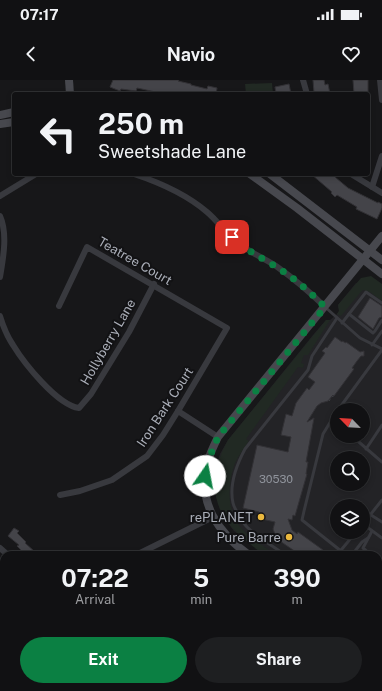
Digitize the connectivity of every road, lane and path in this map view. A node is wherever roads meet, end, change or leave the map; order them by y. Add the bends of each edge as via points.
1 (69, 80) edge
2 (303, 80) edge
3 (380, 80) edge
4 (70, 92) edge
5 (306, 92) edge
6 (382, 100) edge
7 (12, 112) edge
8 (0, 115) edge
9 (12, 122) edge
10 (0, 124) edge
11 (382, 156) edge
12 (33, 176) edge
13 (139, 176) edge
14 (253, 176) edge
15 (273, 176) edge
16 (354, 176) edge
17 (372, 187) junction
18 (382, 193) edge
19 (0, 196) edge
20 (0, 216) edge
21 (382, 236) edge
22 (370, 251) junction
23 (363, 260) junction
24 (382, 260) edge
25 (382, 274) edge
26 (0, 277) edge
27 (154, 284) junction
28 (382, 303) edge
29 (59, 306) dead end
30 (325, 307) junction
31 (348, 314) junction
32 (0, 316) edge
33 (337, 318) junction
34 (382, 320) edge
35 (342, 323) junction
36 (227, 328) joint
37 (382, 331) edge
38 (372, 345) junction
39 (382, 350) edge
40 (335, 397) dead end
41 (329, 401) dead end
42 (342, 403) edge
43 (178, 411) junction
44 (330, 422) edge
45 (382, 425) edge
46 (218, 437) junction
47 (360, 443) edge
48 (366, 449) junction
49 (382, 462) edge
50 (60, 495) dead end
51 (382, 500) edge
52 (371, 514) joint
53 (213, 517) junction
54 (382, 522) edge
55 (372, 531) joint
56 (370, 535) edge
57 (382, 538) edge
58 (350, 539) edge
59 (366, 539) edge
60 (368, 539) edge
61 (144, 551) edge
62 (244, 551) edge
63 (280, 551) edge
64 (341, 551) joint
65 (355, 551) edge
66 (366, 551) edge

1 - 4 street
2 - 5 street
3 - 6 street
7 - 8 street
9 - 10 street
11 - 17 street
12 - 19 street
13 - 30 street via 183,194 208,212 240,246 277,267
14 - 23 street
15 - 22 street
16 - 17 street
17 - 18 street
20 - 26 street via 4,237
21 - 22 street
22 - 23 street
22 - 24 street
23 - 25 street
23 - 30 street
27 - 29 street, Teatree Court via 87,247
27 - 32 street, Hollyberry Lane via 129,332 95,388 79,408 66,404 42,382 12,344
27 - 36 street, Teatree Court
28 - 31 lane via 366,292
30 - 33 lane
30 - 46 street
31 - 34 lane via 373,333
31 - 35 lane
33 - 35 lane
33 - 63 lane via 312,356 308,370 238,461 233,504 247,526
35 - 38 lane
36 - 43 street, Iron Bark Court
37 - 38 lane
38 - 39 lane
39 - 42 lane
40 - 41 path
43 - 46 street
43 - 50 street, Iron Bark Court via 147,456 112,480
44 - 64 lane via 323,434 302,520
45 - 48 lane
46 - 53 street via 207,463 205,476 207,501
47 - 48 lane
48 - 49 lane
51 - 52 lane
52 - 54 lane
53 - 61 street
53 - 62 street via 218,527
55 - 56 lane
55 - 57 lane
58 - 64 lane
59 - 65 lane
60 - 66 lane via 363,548

